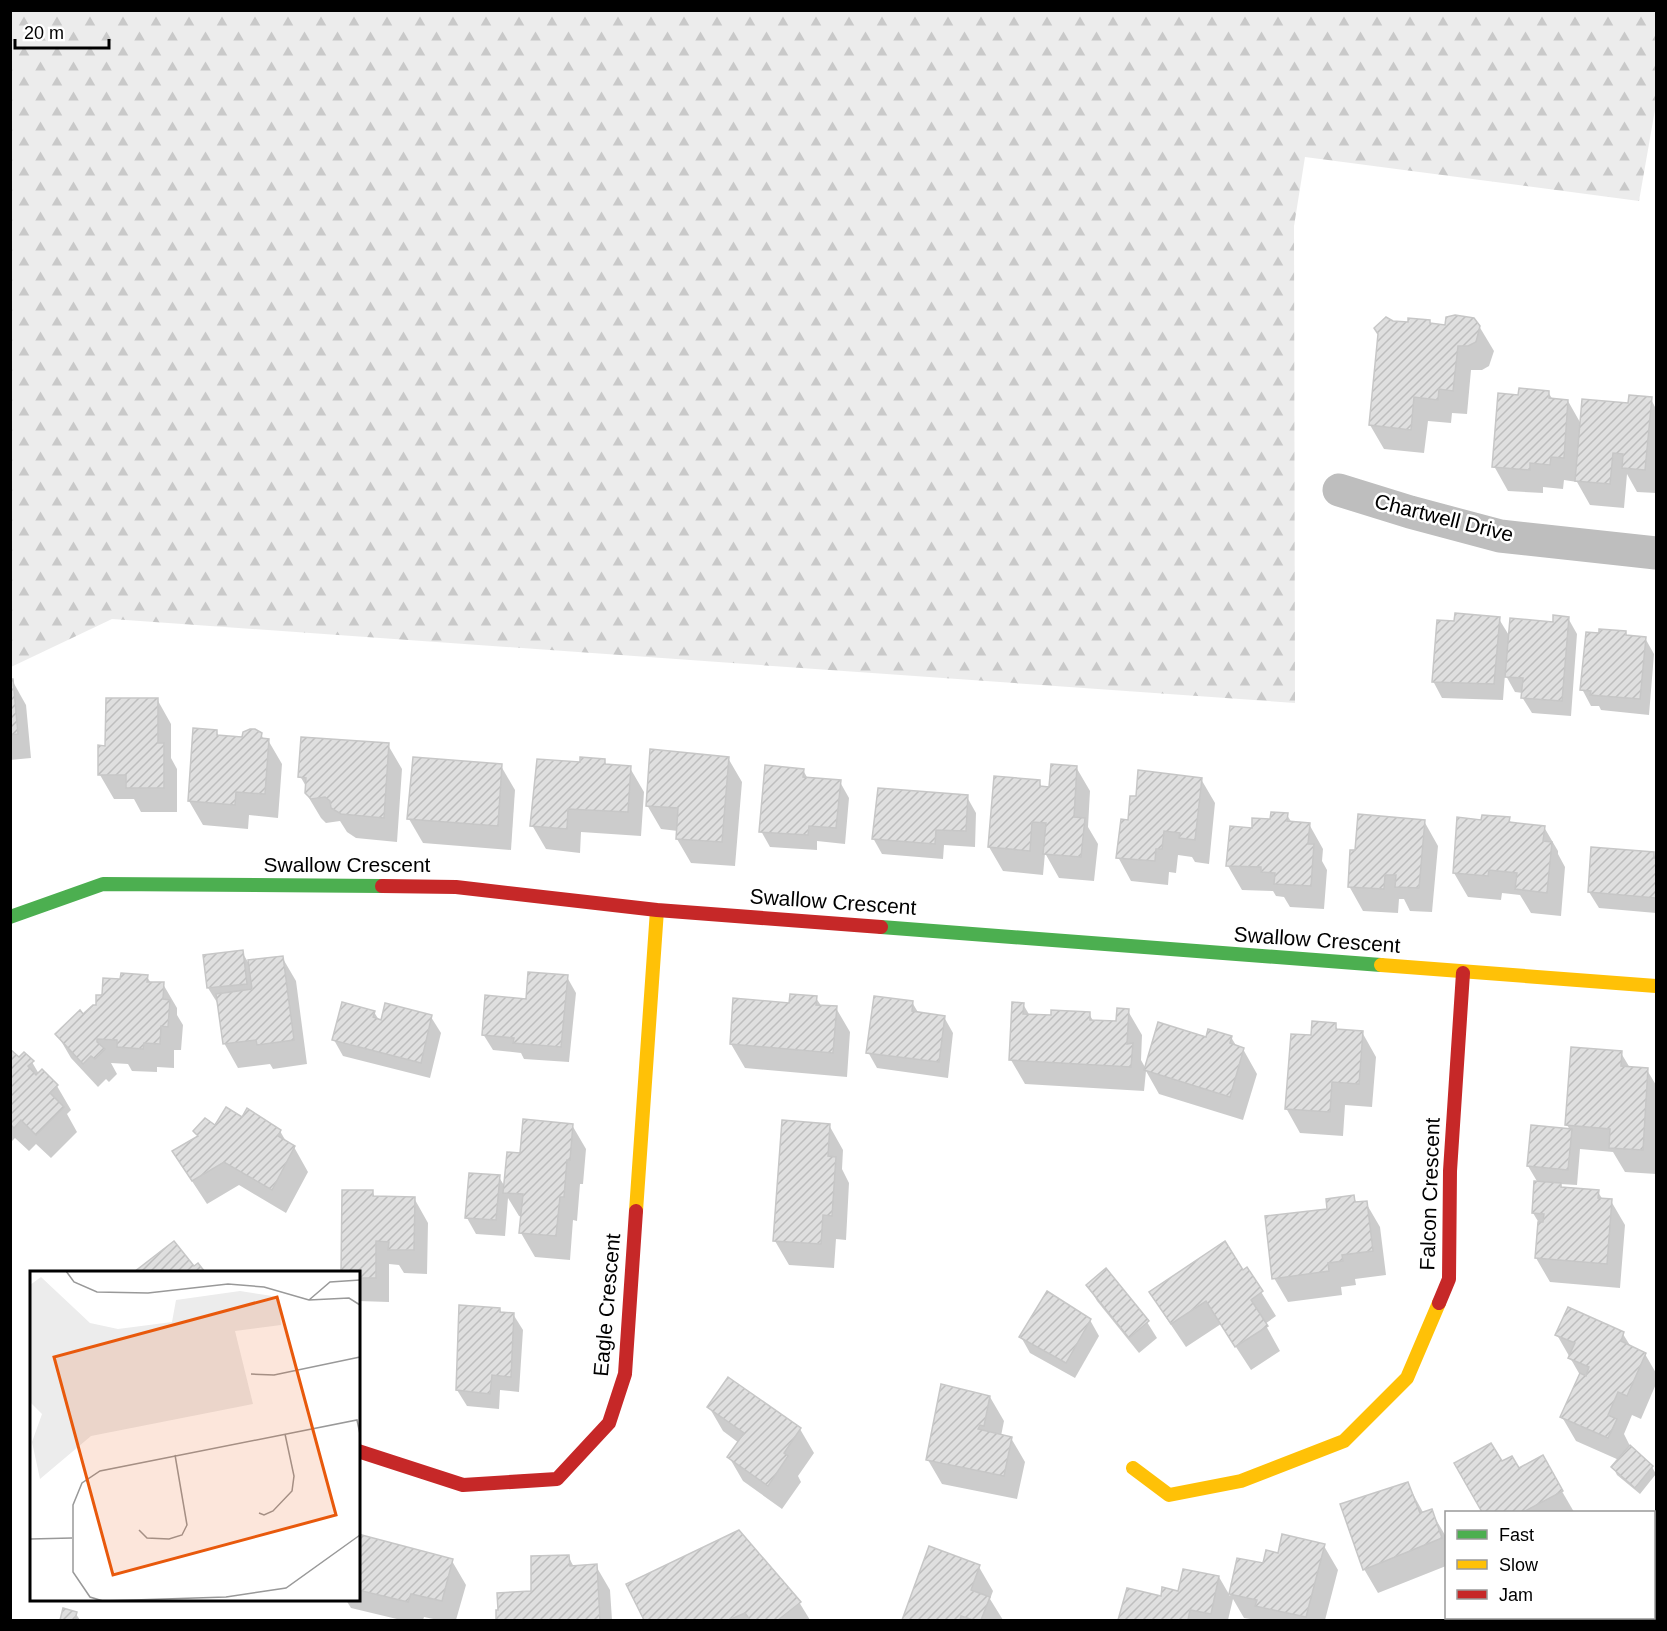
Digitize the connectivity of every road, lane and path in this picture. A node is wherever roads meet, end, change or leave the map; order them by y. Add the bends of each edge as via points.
1 (1340, 490) dead end
2 (1656, 553) edge
3 (657, 910) junction
4 (10, 917) edge
5 (1463, 973) junction
6 (1656, 986) edge
7 (360, 1452) edge
8 (1134, 1468) dead end

1 - 2 street, Chartwell Drive via 1500,536
3 - 4 street, Swallow Crescent via 456,887 103,884
3 - 5 street, Swallow Crescent
3 - 7 street, Eagle Crescent via 625,1374 609,1423 557,1479 463,1485
5 - 6 street, Swallow Crescent
5 - 8 street, Falcon Crescent via 1450,1171 1449,1279 1407,1378 1344,1441 1241,1481 1169,1496

